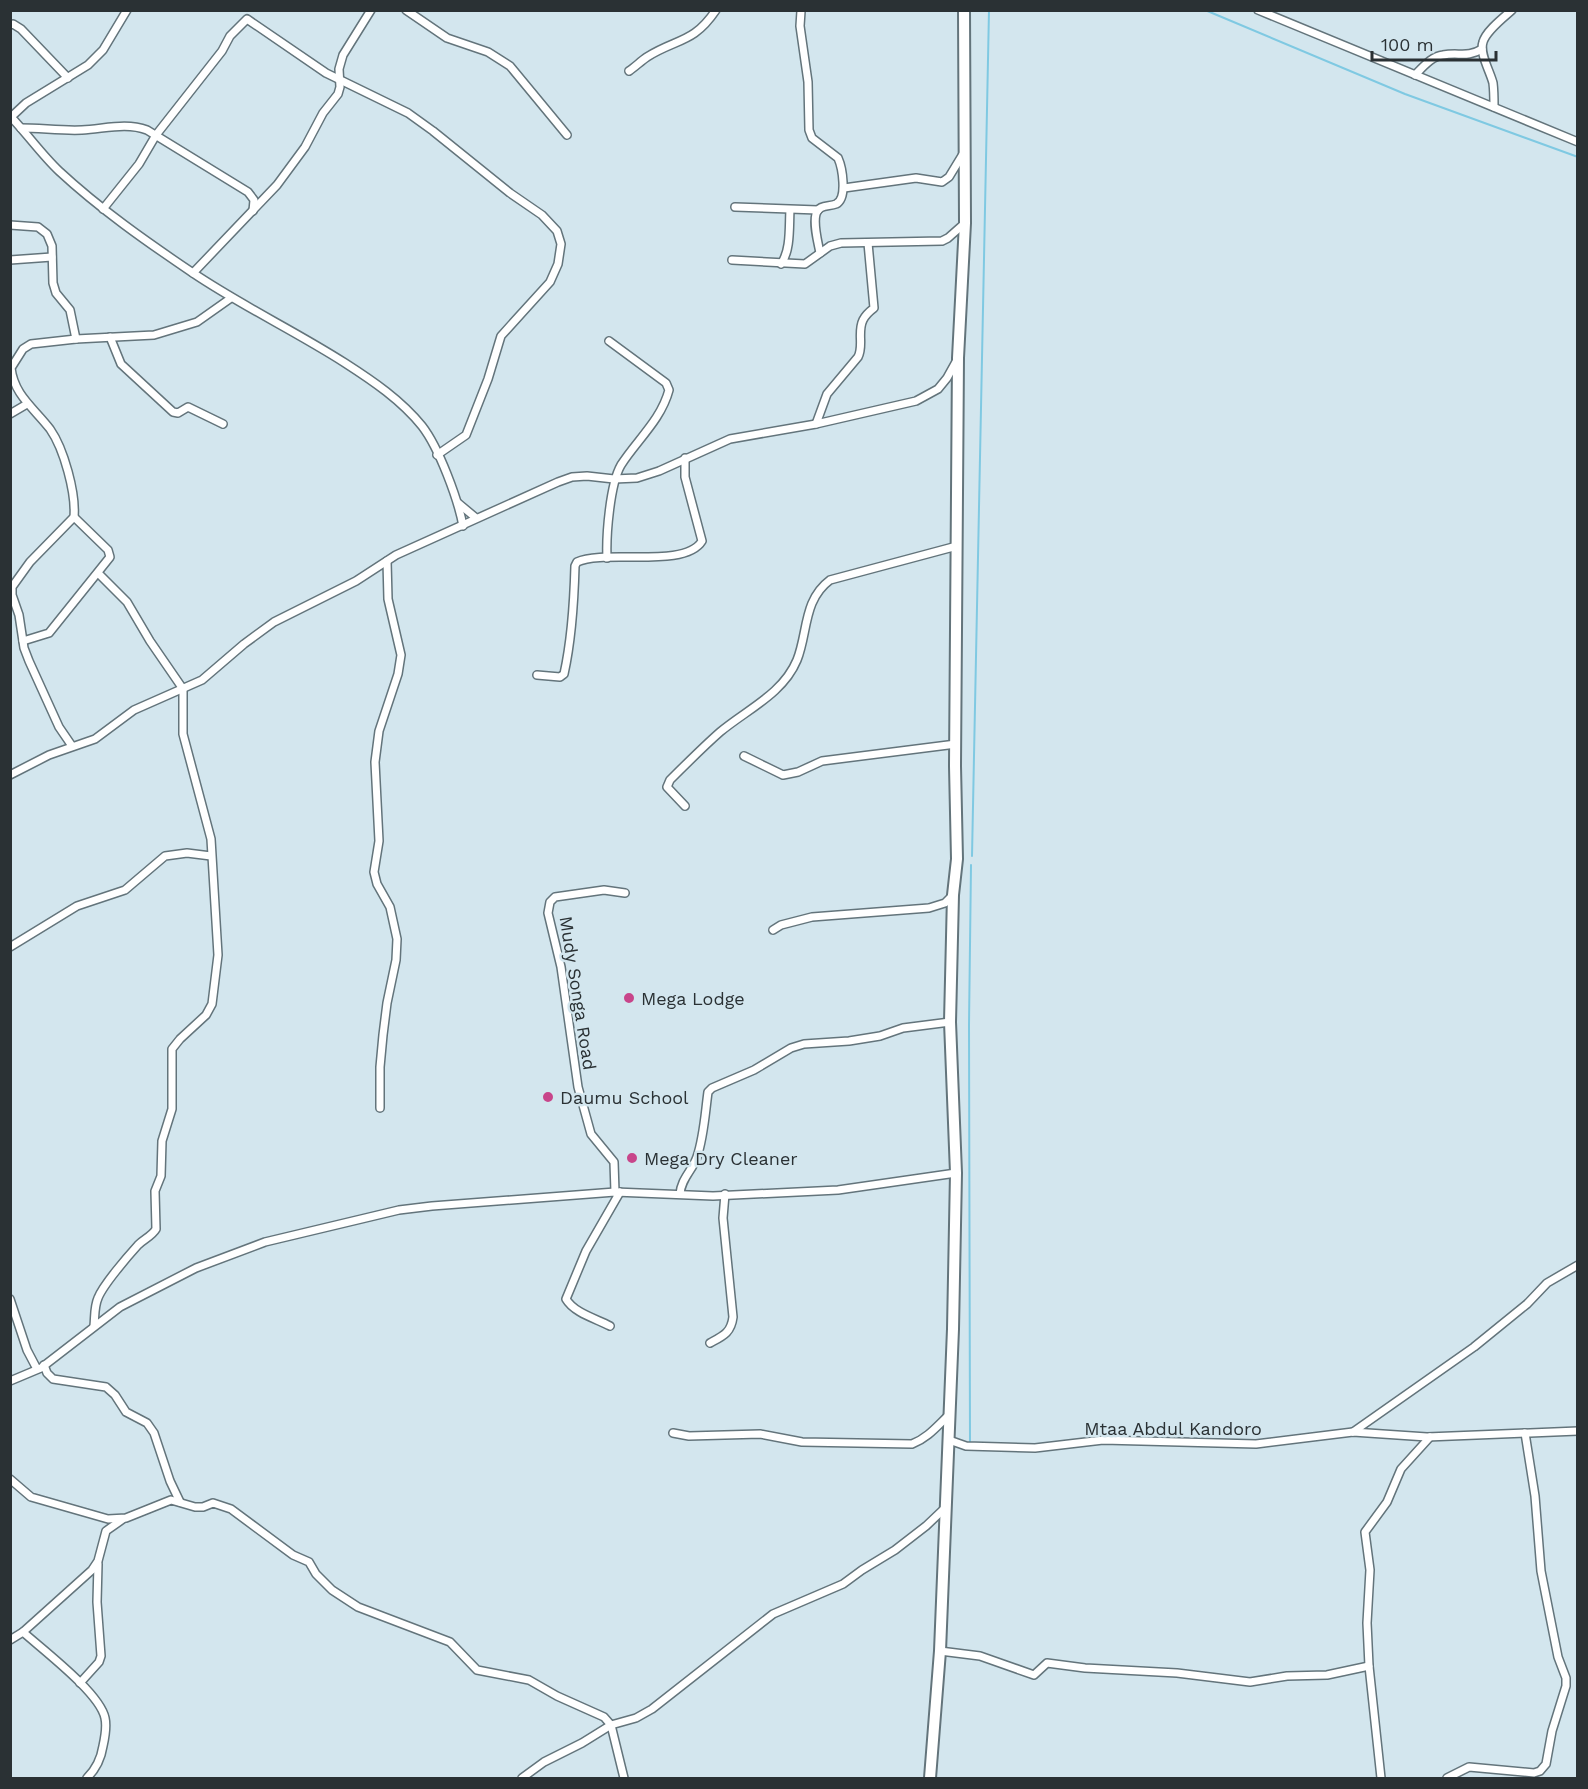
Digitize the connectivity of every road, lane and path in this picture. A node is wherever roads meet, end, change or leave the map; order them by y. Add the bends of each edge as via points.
1 (127, 10) edge
2 (371, 10) edge
3 (406, 10) edge
4 (716, 10) edge
5 (964, 10) edge
6 (1258, 10) edge
7 (1512, 10) edge
8 (801, 11) edge
9 (10, 25) edge
10 (1482, 49) junction
11 (339, 69) junction
12 (326, 72) junction
13 (628, 72) dead end
14 (1415, 75) junction
15 (68, 78) junction
16 (340, 80) junction
17 (1494, 107) junction
18 (11, 118) edge
19 (21, 128) junction
20 (156, 135) junction
21 (567, 135) dead end
22 (1578, 142) edge
23 (963, 154) junction
24 (844, 188) junction
25 (735, 207) dead end
26 (103, 209) junction
27 (790, 210) junction
28 (818, 210) junction
29 (253, 211) junction
30 (965, 223) junction
31 (10, 225) edge
32 (868, 243) junction
33 (820, 253) junction
34 (51, 257) junction
35 (10, 260) edge
36 (732, 260) dead end
37 (781, 264) junction
38 (193, 273) junction
39 (231, 298) junction
40 (110, 337) junction
41 (76, 339) junction
42 (609, 341) dead end
43 (958, 358) junction
44 (27, 404) junction
45 (10, 414) edge
46 (223, 424) dead end
47 (816, 424) junction
48 (437, 455) junction
49 (685, 458) junction
50 (614, 479) junction
51 (458, 503) junction
52 (74, 517) junction
53 (476, 518) junction
54 (464, 526) junction
55 (957, 546) junction
56 (607, 558) junction
57 (387, 561) junction
58 (98, 573) junction
59 (23, 641) junction
60 (537, 675) dead end
61 (183, 689) junction
62 (956, 744) junction
63 (72, 746) junction
64 (744, 756) dead end
65 (10, 775) edge
66 (685, 806) dead end
67 (211, 856) junction
68 (625, 893) dead end
69 (953, 895) junction
70 (773, 930) dead end
71 (10, 947) edge
72 (950, 1022) junction
73 (380, 1108) dead end
74 (956, 1173) junction
75 (618, 1192) junction
76 (680, 1194) junction
77 (725, 1194) junction
78 (1578, 1265) edge
79 (10, 1299) edge
80 (94, 1326) junction
81 (610, 1326) dead end
82 (710, 1342) dead end
83 (44, 1365) junction
84 (37, 1369) junction
85 (10, 1381) edge
86 (950, 1414) junction
87 (1578, 1431) edge
88 (1353, 1432) junction
89 (674, 1433) dead end
90 (1525, 1434) junction
91 (1430, 1437) junction
92 (949, 1440) junction
93 (10, 1479) edge
94 (180, 1502) junction
95 (945, 1507) junction
96 (126, 1518) junction
97 (98, 1561) junction
98 (23, 1632) junction
99 (10, 1640) edge
100 (940, 1651) junction
101 (1369, 1666) junction
102 (80, 1683) junction
103 (611, 1725) junction
104 (87, 1779) edge
105 (522, 1779) edge
106 (624, 1779) edge
107 (930, 1779) edge
108 (1381, 1779) edge
109 (1447, 1779) edge

1 - 15 street via 103,50
2 - 11 street
3 - 21 street via 447,38 488,52 510,66
4 - 13 street via 698,33 648,56
5 - 23 main road
6 - 14 street
7 - 10 street via 1486,36
8 - 24 street via 809,130 812,138 838,158
9 - 15 street via 21,28
10 - 14 street via 1472,55 1442,55
10 - 17 street via 1493,86
11 - 12 street
11 - 16 street
12 - 16 street
12 - 20 street via 247,19
14 - 17 street
15 - 18 street via 27,103
16 - 29 street via 338,94 305,147
16 - 48 street via 408,113 433,131 542,215 557,231 561,244 550,282 501,336 466,435
17 - 22 street
18 - 19 street
19 - 20 street via 82,130 138,126
19 - 26 street via 58,170
20 - 26 street via 139,164
20 - 29 street via 248,192 254,200
23 - 24 street via 942,182 916,178
23 - 30 main road
24 - 28 street via 840,201
25 - 27 street
26 - 38 street
27 - 28 street
27 - 37 street via 787,248
28 - 33 street via 815,216
29 - 38 street
30 - 32 street via 942,241
30 - 43 main road
31 - 34 street via 44,230
32 - 33 street via 841,243
32 - 47 street via 874,308 863,320 861,351 827,394
33 - 37 street via 805,264
34 - 35 street
34 - 41 street via 53,284 70,310
36 - 37 street
38 - 39 street
39 - 40 street via 186,326 154,335
39 - 48 street via 375,382 423,427
40 - 41 street
40 - 46 street via 121,364 173,412 188,408
41 - 44 street via 31,344 18,356 11,368 12,377
42 - 50 street via 666,383 669,390 659,414
43 - 47 street via 938,389 916,401
43 - 55 main road
44 - 45 street
44 - 52 street via 60,447 73,496
47 - 49 street via 730,439
48 - 51 street
49 - 50 street via 648,476
49 - 56 street via 685,477 702,541 699,545 677,554
50 - 53 street via 572,477
50 - 56 street
51 - 53 street
51 - 54 street
52 - 58 street via 110,553
52 - 59 street via 30,562 12,587
53 - 54 street
54 - 57 street
55 - 62 main road
55 - 66 street via 830,580 824,585 806,617 798,658 790,673 759,705 722,731 670,780 667,787
56 - 60 street via 577,562 564,674
57 - 61 street via 274,622 202,680
57 - 73 street via 388,600 400,655 398,674 379,731 375,762 379,841 374,872 390,907 397,939 383,1035
58 - 59 street via 49,633
58 - 61 street via 127,602
59 - 63 street via 59,727
61 - 63 street via 134,710 95,739
61 - 67 street via 183,734 209,827
62 - 64 street via 822,761 783,775
62 - 69 main road via 957,859
63 - 65 street
67 - 71 street via 165,856 125,890 77,906
67 - 80 street via 218,955 210,1009 172,1049 172,1109 162,1141 161,1176 155,1191 156,1229 140,1242 101,1293
68 - 75 street, Mudy Songa Road via 604,890 555,897 548,913 561,968 578,1087 591,1134 614,1162
69 - 70 street via 945,903 930,908 812,917
69 - 72 main road
72 - 74 main road
72 - 76 street via 849,1041 804,1044 712,1088 708,1092 696,1160 682,1180
74 - 77 street via 838,1190
74 - 86 main road
75 - 76 street
75 - 80 street via 407,1209 265,1242 196,1268 120,1307
75 - 81 street via 566,1299 577,1310
76 - 77 street
77 - 82 street via 723,1218 733,1317 727,1334
78 - 88 street via 1547,1283 1499,1328
79 - 84 street
80 - 83 street
83 - 84 street
83 - 94 street via 53,1379 106,1387 126,1412 147,1423
84 - 85 street
86 - 89 street via 930,1434 912,1444 802,1443 760,1434
86 - 92 main road
87 - 90 street, Mtaa Abdul Kandoro
88 - 91 street, Mtaa Abdul Kandoro
88 - 92 street, Mtaa Abdul Kandoro via 1256,1444 1103,1440 1035,1448 966,1446
90 - 91 street, Mtaa Abdul Kandoro
90 - 109 street via 1541,1571 1566,1686 1546,1764 1540,1771 1469,1767
91 - 101 street via 1401,1469 1387,1502 1365,1532 1370,1570
92 - 95 main road
93 - 96 street via 31,1497 108,1519
94 - 96 street via 167,1501
94 - 103 street via 195,1507 219,1503 231,1509 293,1555 309,1562 332,1590 358,1607 450,1642 477,1670 529,1680 604,1717
95 - 100 main road
95 - 103 street via 895,1550 843,1584 773,1614 652,1709
96 - 97 street via 106,1531
97 - 98 street
97 - 102 street via 101,1656
98 - 99 street
98 - 102 street
100 - 101 street via 980,1656 1034,1675 1047,1663 1250,1682 1327,1675
100 - 107 main road
101 - 108 street
102 - 104 street via 100,1705 106,1724 102,1753
103 - 105 street via 544,1762
103 - 106 street

